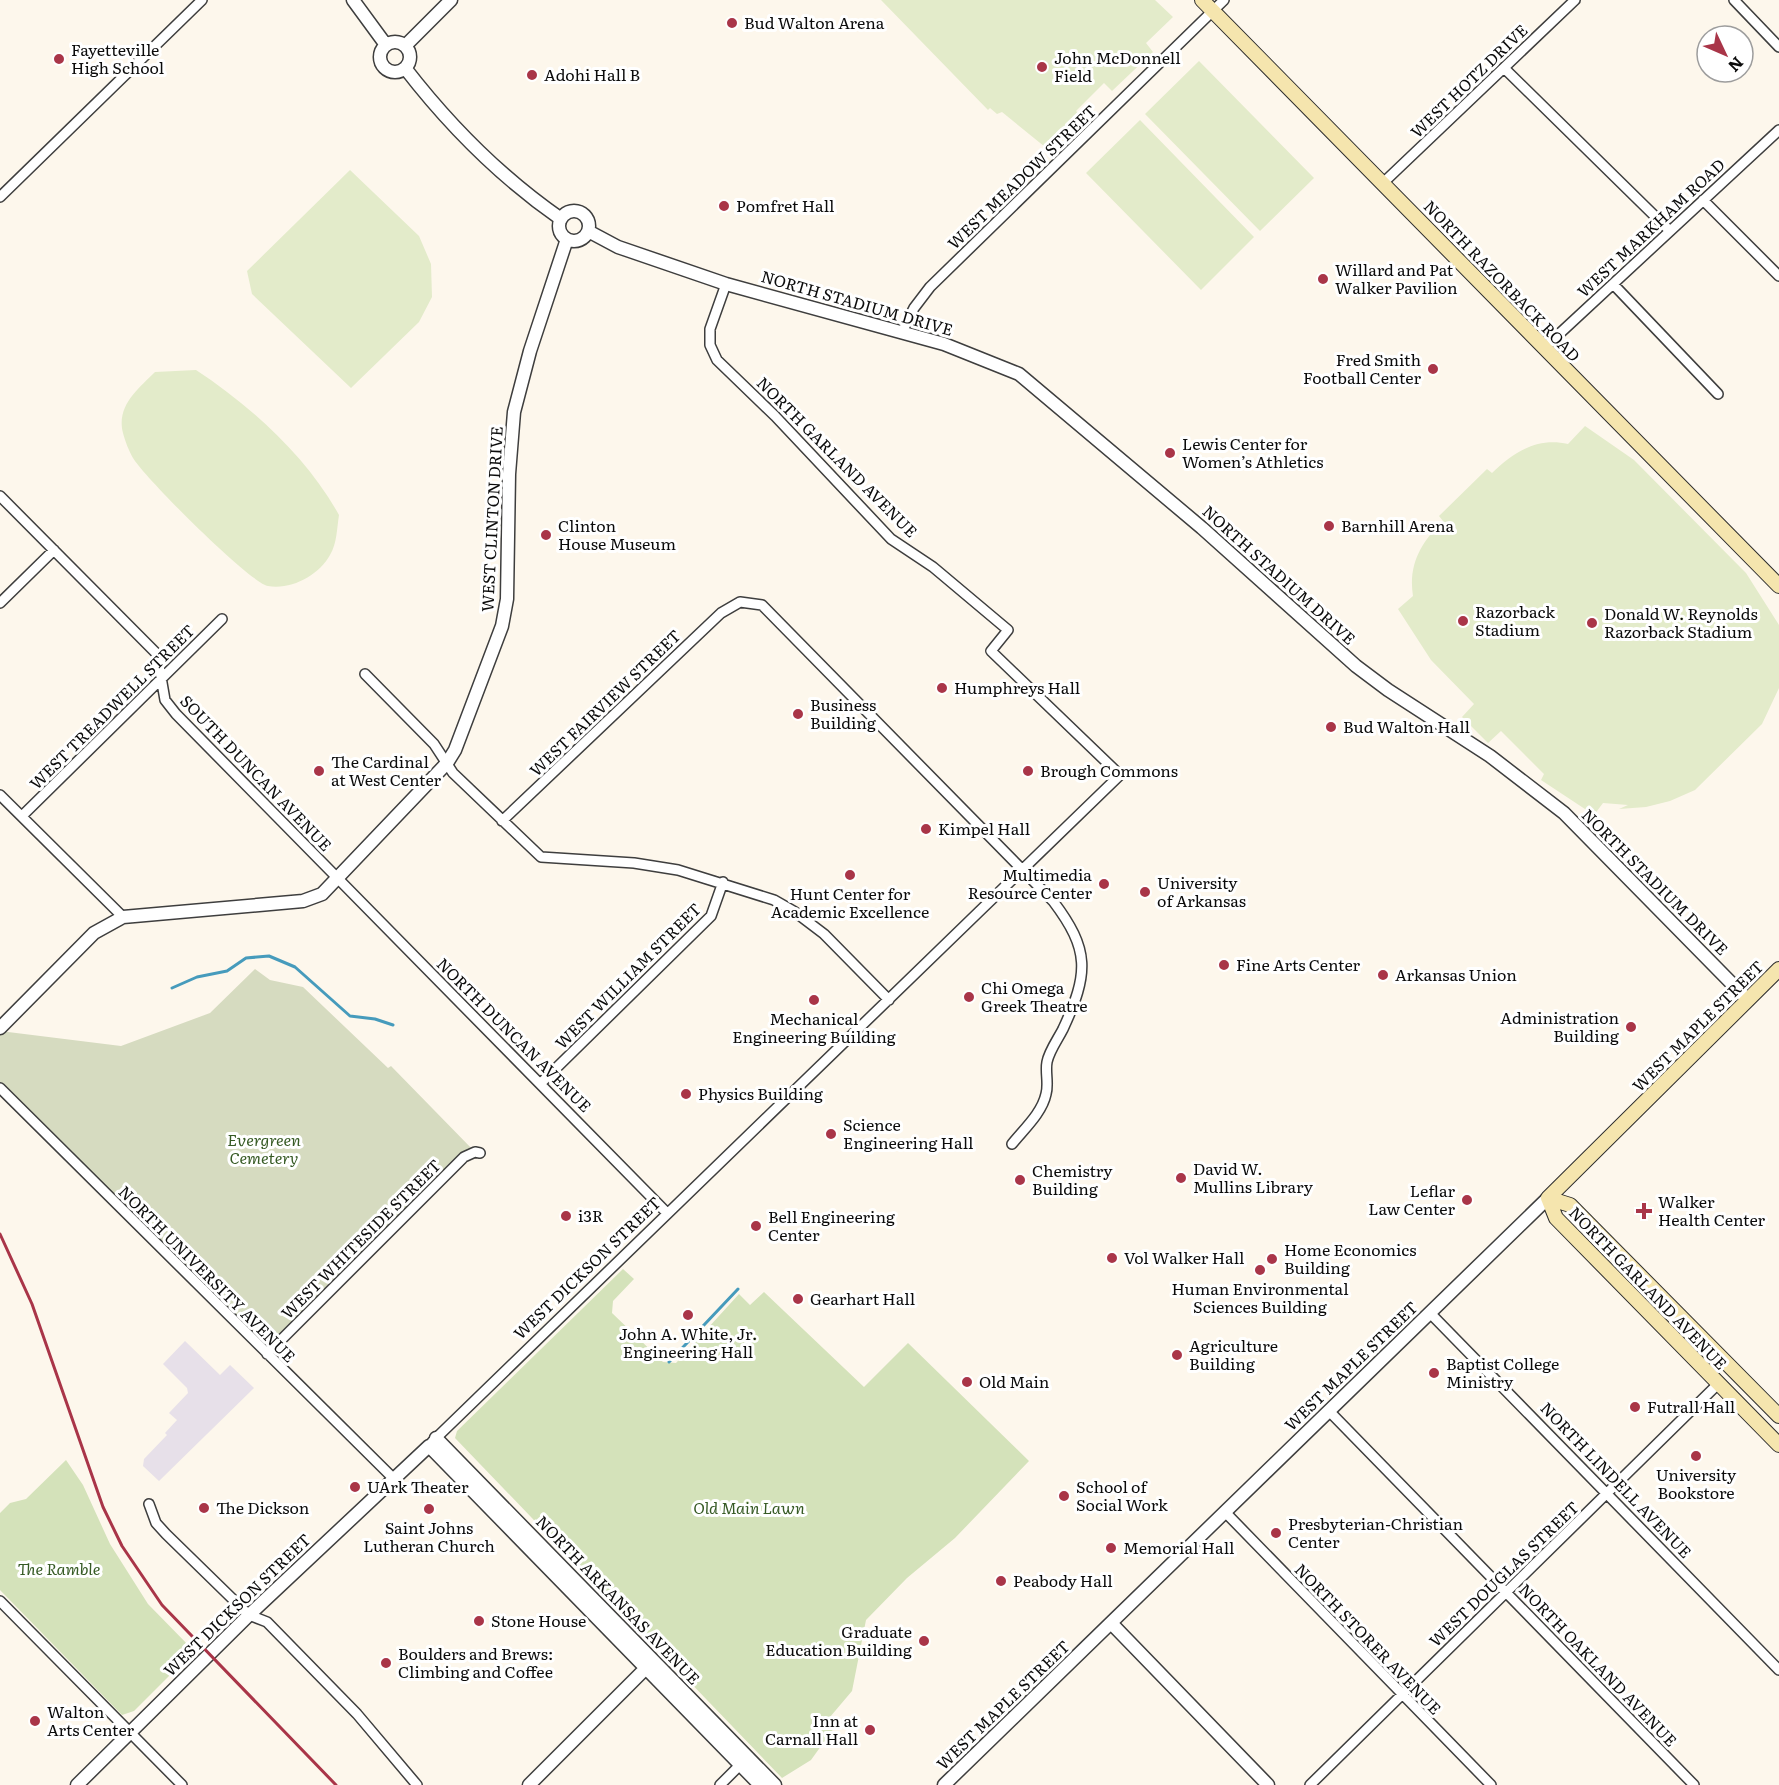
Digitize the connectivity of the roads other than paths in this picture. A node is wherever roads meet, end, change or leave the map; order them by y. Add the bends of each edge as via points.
1 (202, 0) edge
2 (354, 0) edge
3 (451, 0) edge
4 (1202, 0) edge
5 (1224, 0) edge
6 (1575, 0) edge
7 (1734, 0) edge
8 (1212, 11) junction
9 (386, 45) junction
10 (405, 46) junction
11 (1779, 47) edge
12 (405, 68) junction
13 (1504, 68) junction
14 (1779, 130) edge
15 (1383, 183) junction
16 (0, 197) edge
17 (1703, 200) junction
18 (561, 219) junction
19 (588, 231) junction
20 (1670, 231) junction
21 (567, 239) junction
22 (1779, 276) edge
23 (726, 284) junction
24 (1613, 284) junction
25 (902, 332) junction
26 (1544, 348) junction
27 (1718, 394) dead end
28 (0, 496) edge
29 (54, 550) junction
30 (1779, 586) edge
31 (0, 603) edge
32 (222, 619) dead end
33 (365, 674) dead end
34 (163, 678) junction
35 (447, 763) junction
36 (1120, 775) joint
37 (0, 795) edge
38 (23, 815) junction
39 (502, 821) junction
40 (1022, 869) junction
41 (338, 879) junction
42 (723, 882) junction
43 (123, 917) junction
44 (1779, 969) edge
45 (889, 1000) junction
46 (1748, 1000) junction
47 (0, 1028) edge
48 (541, 1083) junction
49 (0, 1088) edge
50 (1012, 1144) dead end
51 (480, 1154) dead end
52 (1548, 1198) junction
53 (667, 1213) junction
54 (1430, 1313) junction
55 (267, 1354) junction
56 (1718, 1384) junction
57 (1329, 1411) junction
58 (1779, 1416) edge
59 (433, 1442) junction
60 (1779, 1445) edge
61 (395, 1480) junction
62 (1608, 1493) junction
63 (149, 1503) dead end
64 (1225, 1512) junction
65 (1506, 1593) junction
66 (0, 1601) edge
67 (249, 1615) junction
68 (1111, 1623) junction
69 (650, 1665) junction
70 (1779, 1670) edge
71 (1402, 1695) junction
72 (129, 1732) junction
73 (744, 1761) junction
74 (77, 1785) edge
75 (182, 1785) edge
76 (417, 1785) edge
77 (529, 1785) edge
78 (720, 1785) edge
79 (760, 1785) edge
80 (775, 1785) edge
81 (944, 1785) edge
82 (1268, 1785) edge
83 (1310, 1785) edge
84 (1491, 1785) edge
85 (1695, 1785) edge

1 - 16 street
2 - 9 street
3 - 10 street
4 - 8 main road, NORTH RAZORBACK ROAD
5 - 8 street, WEST MEADOW STREET
6 - 13 street, WEST HOTZ DRIVE
7 - 11 street
8 - 15 main road, NORTH RAZORBACK ROAD
8 - 25 street, WEST MEADOW STREET via 930,287
9 - 10 street via 396,42
9 - 12 street via 381,57 386,68
10 - 12 street via 410,55
12 - 18 street via 465,137 534,200
13 - 15 street, WEST HOTZ DRIVE
13 - 20 street
14 - 17 street, WEST MARKHAM ROAD
15 - 26 main road, NORTH RAZORBACK ROAD
17 - 20 street, WEST MARKHAM ROAD
17 - 22 street
18 - 19 street via 570,211 581,212 588,220
18 - 21 street via 560,230
19 - 21 street via 580,239
19 - 23 street, NORTH STADIUM DRIVE via 618,247
20 - 24 street, WEST MARKHAM ROAD
21 - 35 street, WEST CLINTON DRIVE via 514,412 507,599 502,626
23 - 25 street, NORTH STADIUM DRIVE
23 - 36 street, NORTH GARLAND AVENUE via 710,329 710,345 717,360 891,539 933,567 1008,630 991,651
24 - 26 street, WEST MARKHAM ROAD
24 - 27 street
25 - 46 street, NORTH STADIUM DRIVE via 987,359 1019,374 1045,393 1356,666 1490,756 1563,813
26 - 30 main road, NORTH RAZORBACK ROAD
28 - 29 street, SOUTH DUNCAN AVENUE
29 - 31 street
29 - 34 street, SOUTH DUNCAN AVENUE via 157,654
32 - 34 street, WEST TREADWELL STREET
33 - 35 street via 434,744
34 - 38 street, WEST TREADWELL STREET
34 - 41 street, SOUTH DUNCAN AVENUE via 165,700 176,714
35 - 39 street
35 - 41 street, WEST CLINTON DRIVE
36 - 40 street, WEST DICKSON STREET
37 - 38 street
38 - 43 street
39 - 40 street, WEST FAIRVIEW STREET via 729,606 747,602 770,610
39 - 42 street via 541,857 634,863
40 - 45 street, WEST DICKSON STREET
40 - 50 street via 1053,901 1075,932 1082,956 1082,978 1047,1061 1047,1094 1040,1110
41 - 43 street, WEST CLINTON DRIVE via 322,894 303,901
41 - 48 street, NORTH DUNCAN AVENUE
42 - 45 street via 795,912 824,934
42 - 48 street, WEST WILLIAM STREET via 711,916
43 - 47 street via 94,933
44 - 46 main road, WEST MAPLE STREET
45 - 53 street, WEST DICKSON STREET
46 - 52 main road, WEST MAPLE STREET
48 - 53 street, NORTH DUNCAN AVENUE
49 - 55 street, NORTH UNIVERSITY AVENUE
51 - 55 street, WEST WHITESIDE STREET via 464,1157
52 - 54 street, WEST MAPLE STREET
52 - 56 main road, NORTH GARLAND AVENUE via 1556,1218
52 - 58 main road, NORTH GARLAND AVENUE via 1570,1205
53 - 59 street, WEST DICKSON STREET
54 - 57 street, WEST MAPLE STREET
54 - 62 street, NORTH LINDELL AVENUE
55 - 61 street, NORTH UNIVERSITY AVENUE
56 - 60 main road, NORTH GARLAND AVENUE
56 - 62 street, WEST DOUGLAS STREET
57 - 64 street, WEST MAPLE STREET
57 - 65 street, NORTH OAKLAND AVENUE
59 - 61 street, WEST DICKSON STREET
59 - 69 street, NORTH ARKANSAS AVENUE
61 - 67 street, WEST DICKSON STREET via 375,1494
62 - 65 street, WEST DOUGLAS STREET
62 - 70 street, NORTH LINDELL AVENUE
63 - 67 street via 156,1523
64 - 68 street, WEST MAPLE STREET
64 - 71 street, NORTH STORER AVENUE
65 - 71 street, WEST DOUGLAS STREET
65 - 85 street, NORTH OAKLAND AVENUE
66 - 72 street
67 - 72 street, WEST DICKSON STREET
67 - 76 street via 267,1622 357,1714
68 - 81 street, WEST MAPLE STREET
68 - 82 street
69 - 73 street, NORTH ARKANSAS AVENUE
69 - 77 street
71 - 83 street, WEST DOUGLAS STREET
71 - 84 street, NORTH STORER AVENUE
72 - 74 street, WEST DICKSON STREET
72 - 75 street
73 - 78 street
73 - 79 street, NORTH ARKANSAS AVENUE
73 - 80 street, NORTH ARKANSAS AVENUE

